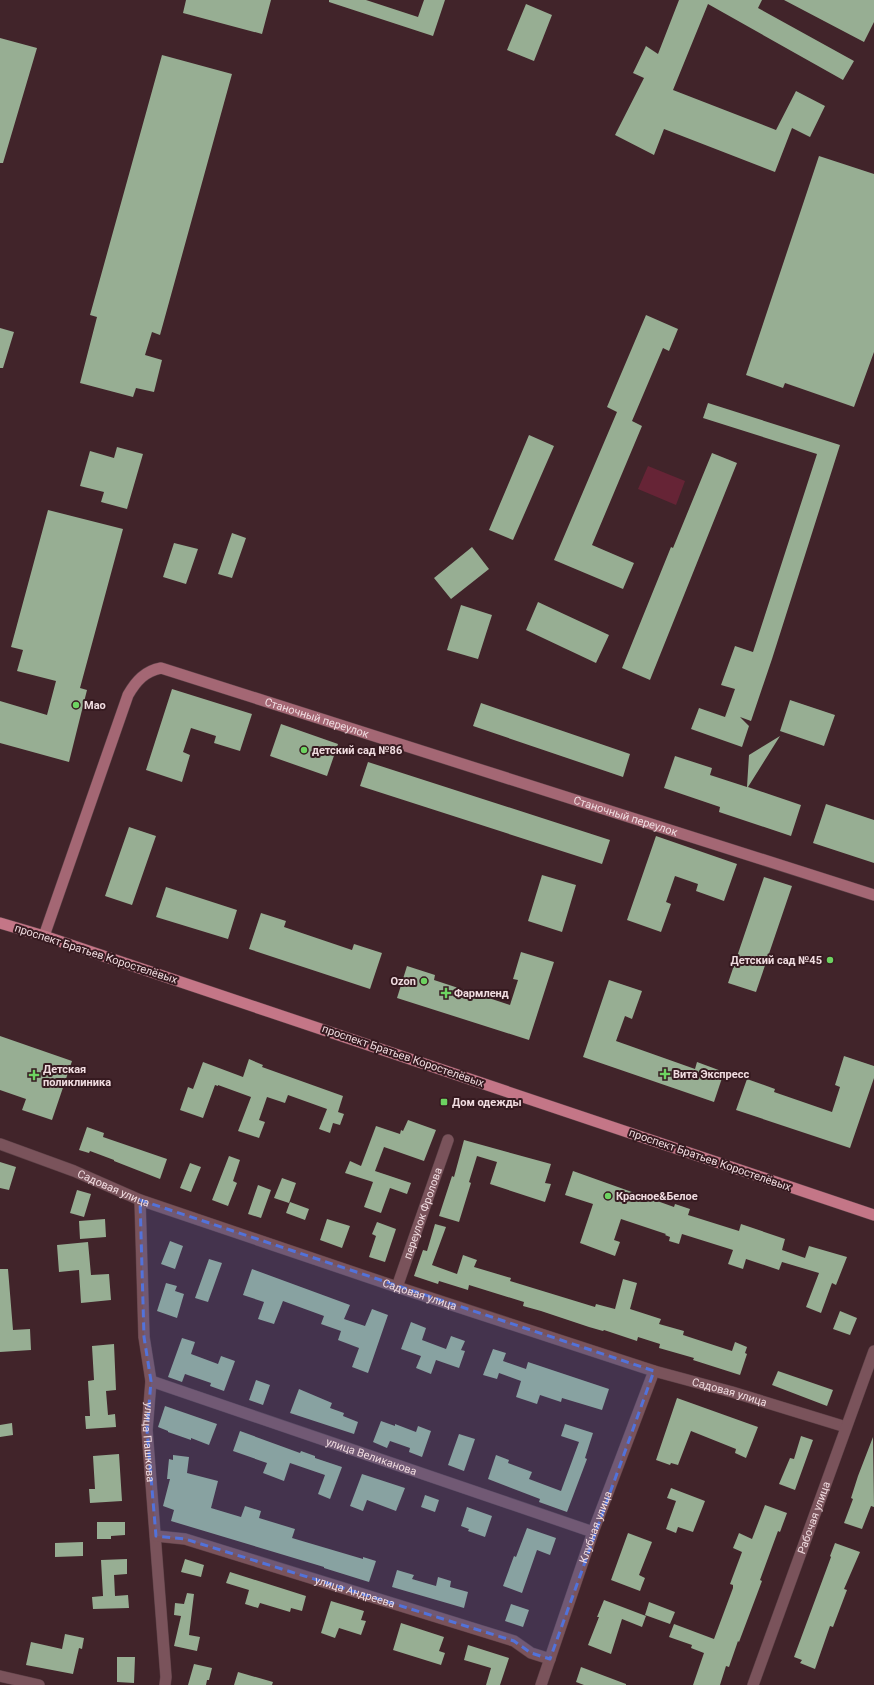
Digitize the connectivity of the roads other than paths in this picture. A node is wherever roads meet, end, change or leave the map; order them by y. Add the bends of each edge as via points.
1 (874, 895) edge
2 (0, 923) edge
3 (44, 936) junction
4 (448, 1140) dead end
5 (0, 1144) edge
6 (140, 1200) junction
7 (874, 1215) edge
8 (397, 1287) junction
9 (874, 1351) edge
10 (654, 1371) junction
11 (151, 1380) junction
12 (846, 1427) junction
13 (593, 1532) junction
14 (156, 1536) junction
15 (550, 1659) junction
16 (0, 1676) edge
17 (39, 1685) edge
18 (165, 1685) edge
19 (541, 1685) edge
20 (753, 1685) edge

1 - 3 main road, Станочный переулок via 161,668 145,674 135,683 128,695
2 - 3 main road, проспект Братьев Коростелёвых
3 - 7 main road, проспект Братьев Коростелёвых
4 - 8 street, переулок Фролова
5 - 6 street, Садовая улица via 74,1171
6 - 8 street, Садовая улица
6 - 11 street, улица Пашкова via 144,1337
8 - 10 street, Садовая улица
9 - 12 street, Рабочая улица
10 - 12 street, Садовая улица
10 - 13 street, Клубная улица
11 - 13 street, улица Великанова
11 - 14 street, улица Пашкова via 147,1430
12 - 20 street, Рабочая улица
13 - 15 street, Клубная улица
14 - 15 street, улица Андреева via 185,1539 514,1641 531,1653
14 - 18 street, улица Пашкова
15 - 19 street, Клубная улица
16 - 17 street

